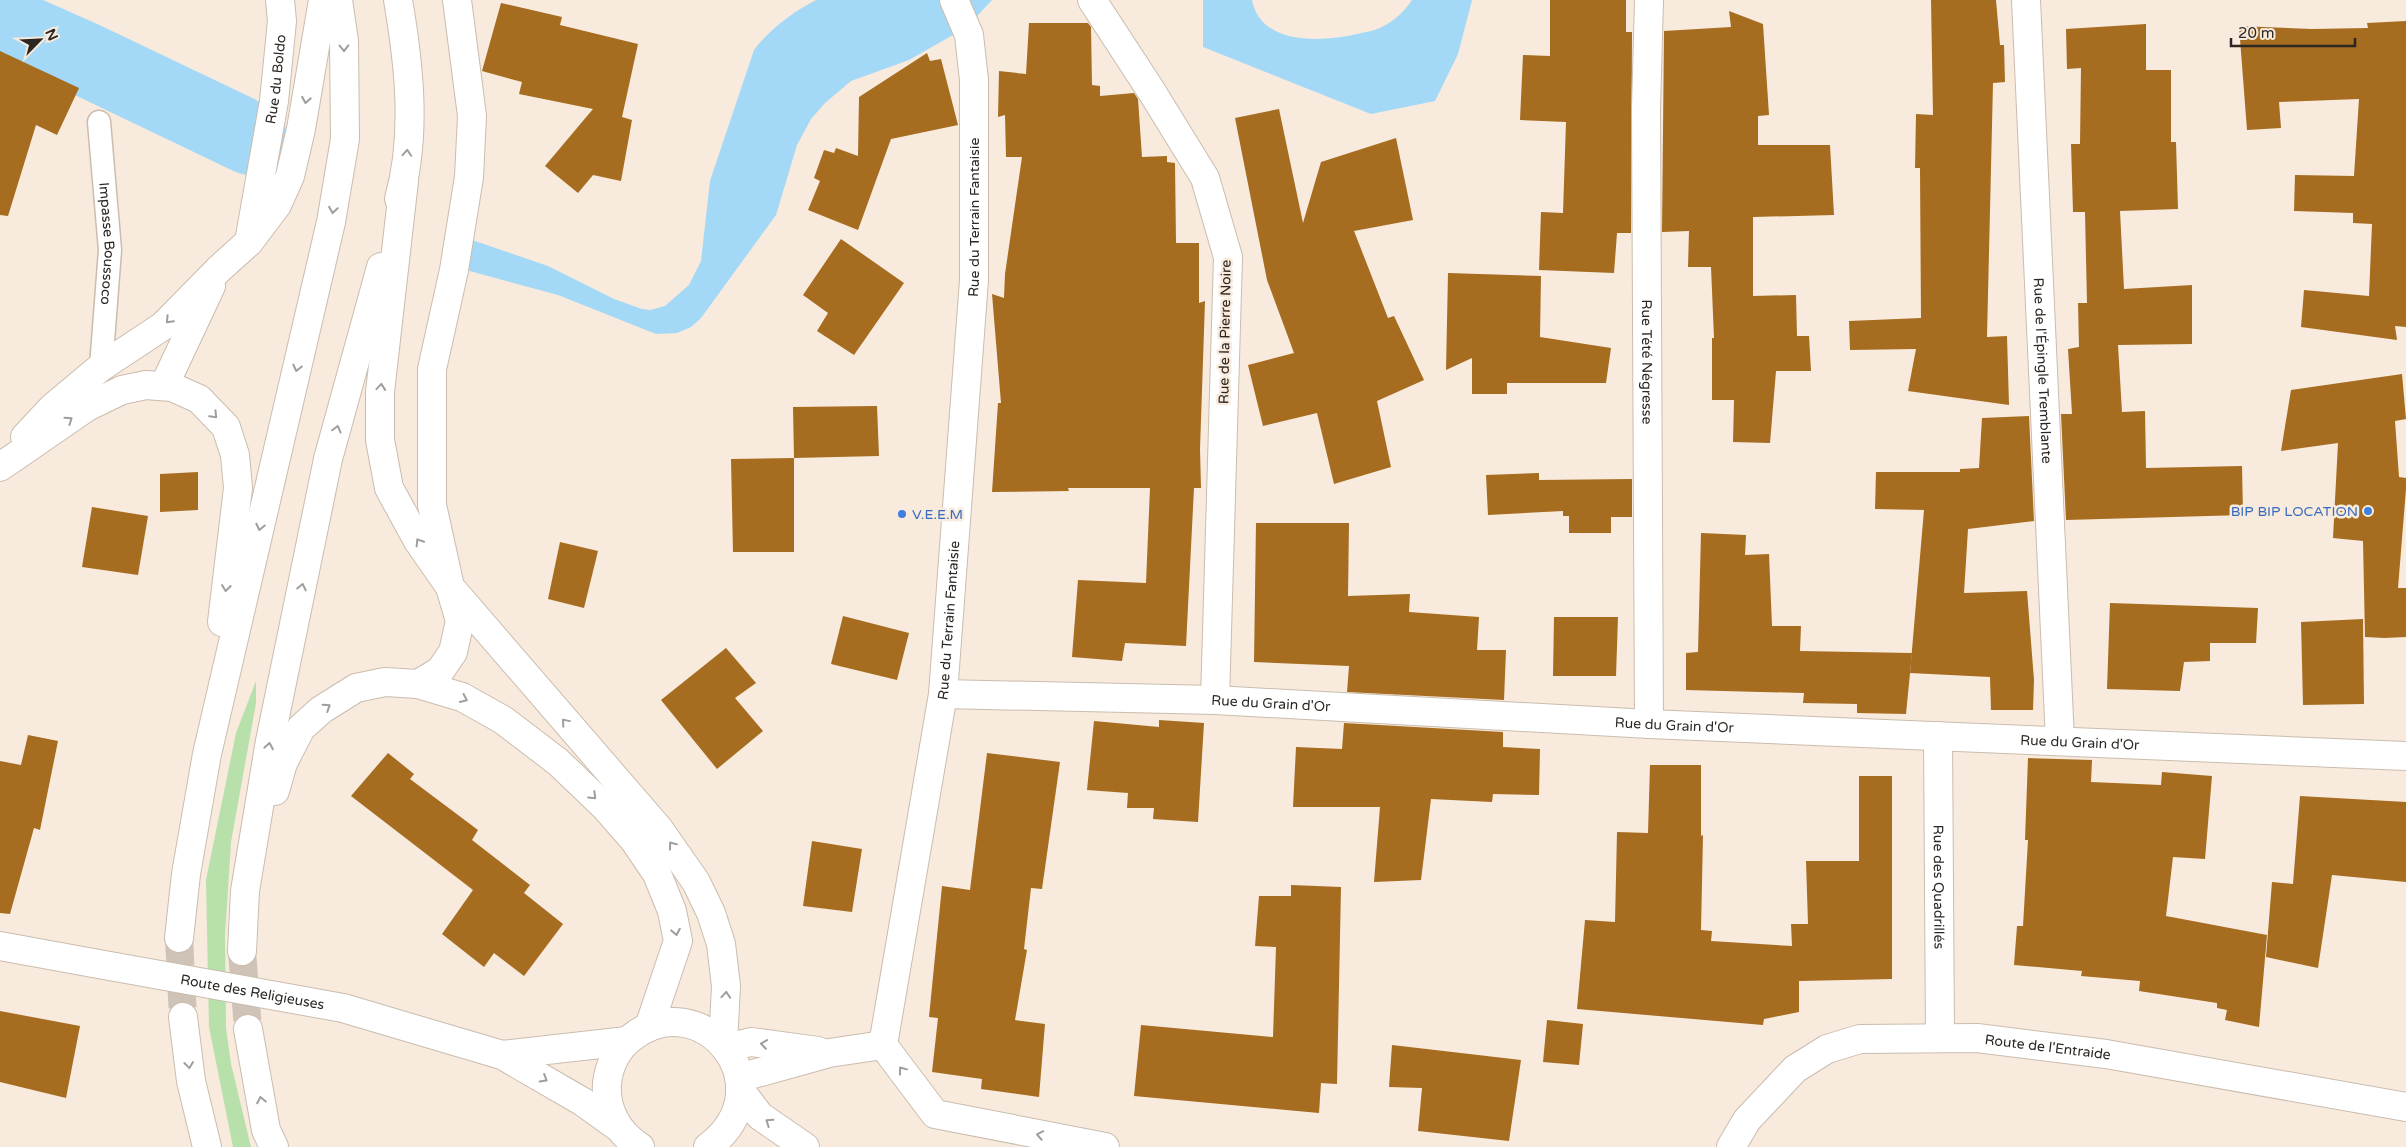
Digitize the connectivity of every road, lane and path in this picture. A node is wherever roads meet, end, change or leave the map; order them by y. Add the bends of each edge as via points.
1 (280, 0) edge
2 (323, 0) edge
3 (338, 0) edge
4 (398, 0) edge
5 (457, 0) edge
6 (954, 0) edge
7 (1092, 0) edge
8 (1649, 0) edge
9 (2026, 0) edge
10 (99, 122) dead end
11 (404, 181) junction
12 (249, 242) junction
13 (219, 269) junction
14 (101, 367) junction
15 (164, 386) junction
16 (0, 466) edge
17 (450, 587) junction
18 (418, 684) junction
19 (944, 694) junction
20 (1216, 700) junction
21 (1649, 724) junction
22 (1938, 736) junction
23 (2060, 741) junction
24 (207, 754) junction
25 (2406, 756) edge
26 (245, 891) junction
27 (179, 938) tunnel mouth
28 (0, 946) edge
29 (242, 950) tunnel mouth
30 (183, 1017) tunnel mouth
31 (248, 1029) tunnel mouth
32 (638, 1034) junction
33 (1940, 1038) junction
34 (883, 1044) junction
35 (724, 1046) junction
36 (830, 1053) junction
37 (502, 1055) junction
38 (740, 1084) junction
39 (2406, 1107) edge
40 (627, 1139) edge
41 (207, 1147) edge
42 (274, 1147) edge
43 (708, 1147) edge
44 (805, 1147) edge
45 (1105, 1147) edge
46 (1731, 1147) edge

1 - 12 main road, Rue du Boldo via 282,21 274,101
2 -> 12 main road via 290,176 277,205
3 -> 24 main road via 344,41 345,139 331,222
11 -> 4 main road via 408,72
5 - 17 main road via 472,116 469,177 454,270 432,369 432,505
6 - 19 main road, Rue du Terrain Fantaisie via 969,35 974,80 974,280
7 - 20 main road, Rue de la Pierre Noire via 1205,178 1228,257
8 - 21 main road, Rue Tété Négresse via 1646,109
9 - 23 main road, Rue de l'Épingle Tremblante
10 - 14 lane, Impasse Boussoco via 110,250
17 -> 11 main road via 418,541 390,488 380,440 380,392
26 -> 11 main road via 270,741 328,459
12 - 13 main road
13 -> 14 main road via 163,326
13 - 15 main road
14 - 16 main road via 52,408
16 -> 15 main road via 87,407 122,390 146,385
15 -> 24 main road via 199,399 226,427 235,455 238,488
17 - 18 main road via 460,621 453,652 440,671
35 -> 17 main road via 726,986 721,944 712,913 696,882 659,828
26 -> 18 main road via 283,763 301,728 321,710 356,688 385,682
18 -> 32 main road via 462,697 503,720 558,762 606,808 634,840 657,874 672,911 678,941
19 - 20 main road, Rue du Grain d'Or
19 - 34 main road, Rue du Terrain Fantaisie
20 - 21 main road, Rue du Grain d'Or
21 - 22 main road, Rue du Grain d'Or
22 - 23 main road, Rue du Grain d'Or
22 - 33 main road, Rue des Quadrillés
23 - 25 main road, Rue du Grain d'Or
24 - 27 main road via 186,874
26 - 29 main road
28 - 37 main road, Route des Religieuses, bridge via 344,1008
30 -> 41 main road via 191,1081
42 -> 31 main road via 266,1130
32 - 35 main road, Route des Religieuses via 669,1022 688,1024 707,1032
32 - 37 main road, Route des Religieuses
32 - 40 main road via 615,1056 608,1072 606,1092 610,1110
33 - 39 main road, Route de l'Entraide via 1977,1038 2106,1054
33 - 46 main road, Route de l'Entraide via 1860,1039 1827,1049 1795,1069 1747,1120
34 - 36 main road
45 -> 34 main road via 935,1114
36 -> 35 main road via 751,1042
35 - 38 main road via 735,1063
36 - 38 main road
37 -> 40 main road, Route des Religieuses via 583,1102
38 - 43 main road via 738,1107 732,1123 722,1137
44 -> 38 main road via 760,1116

